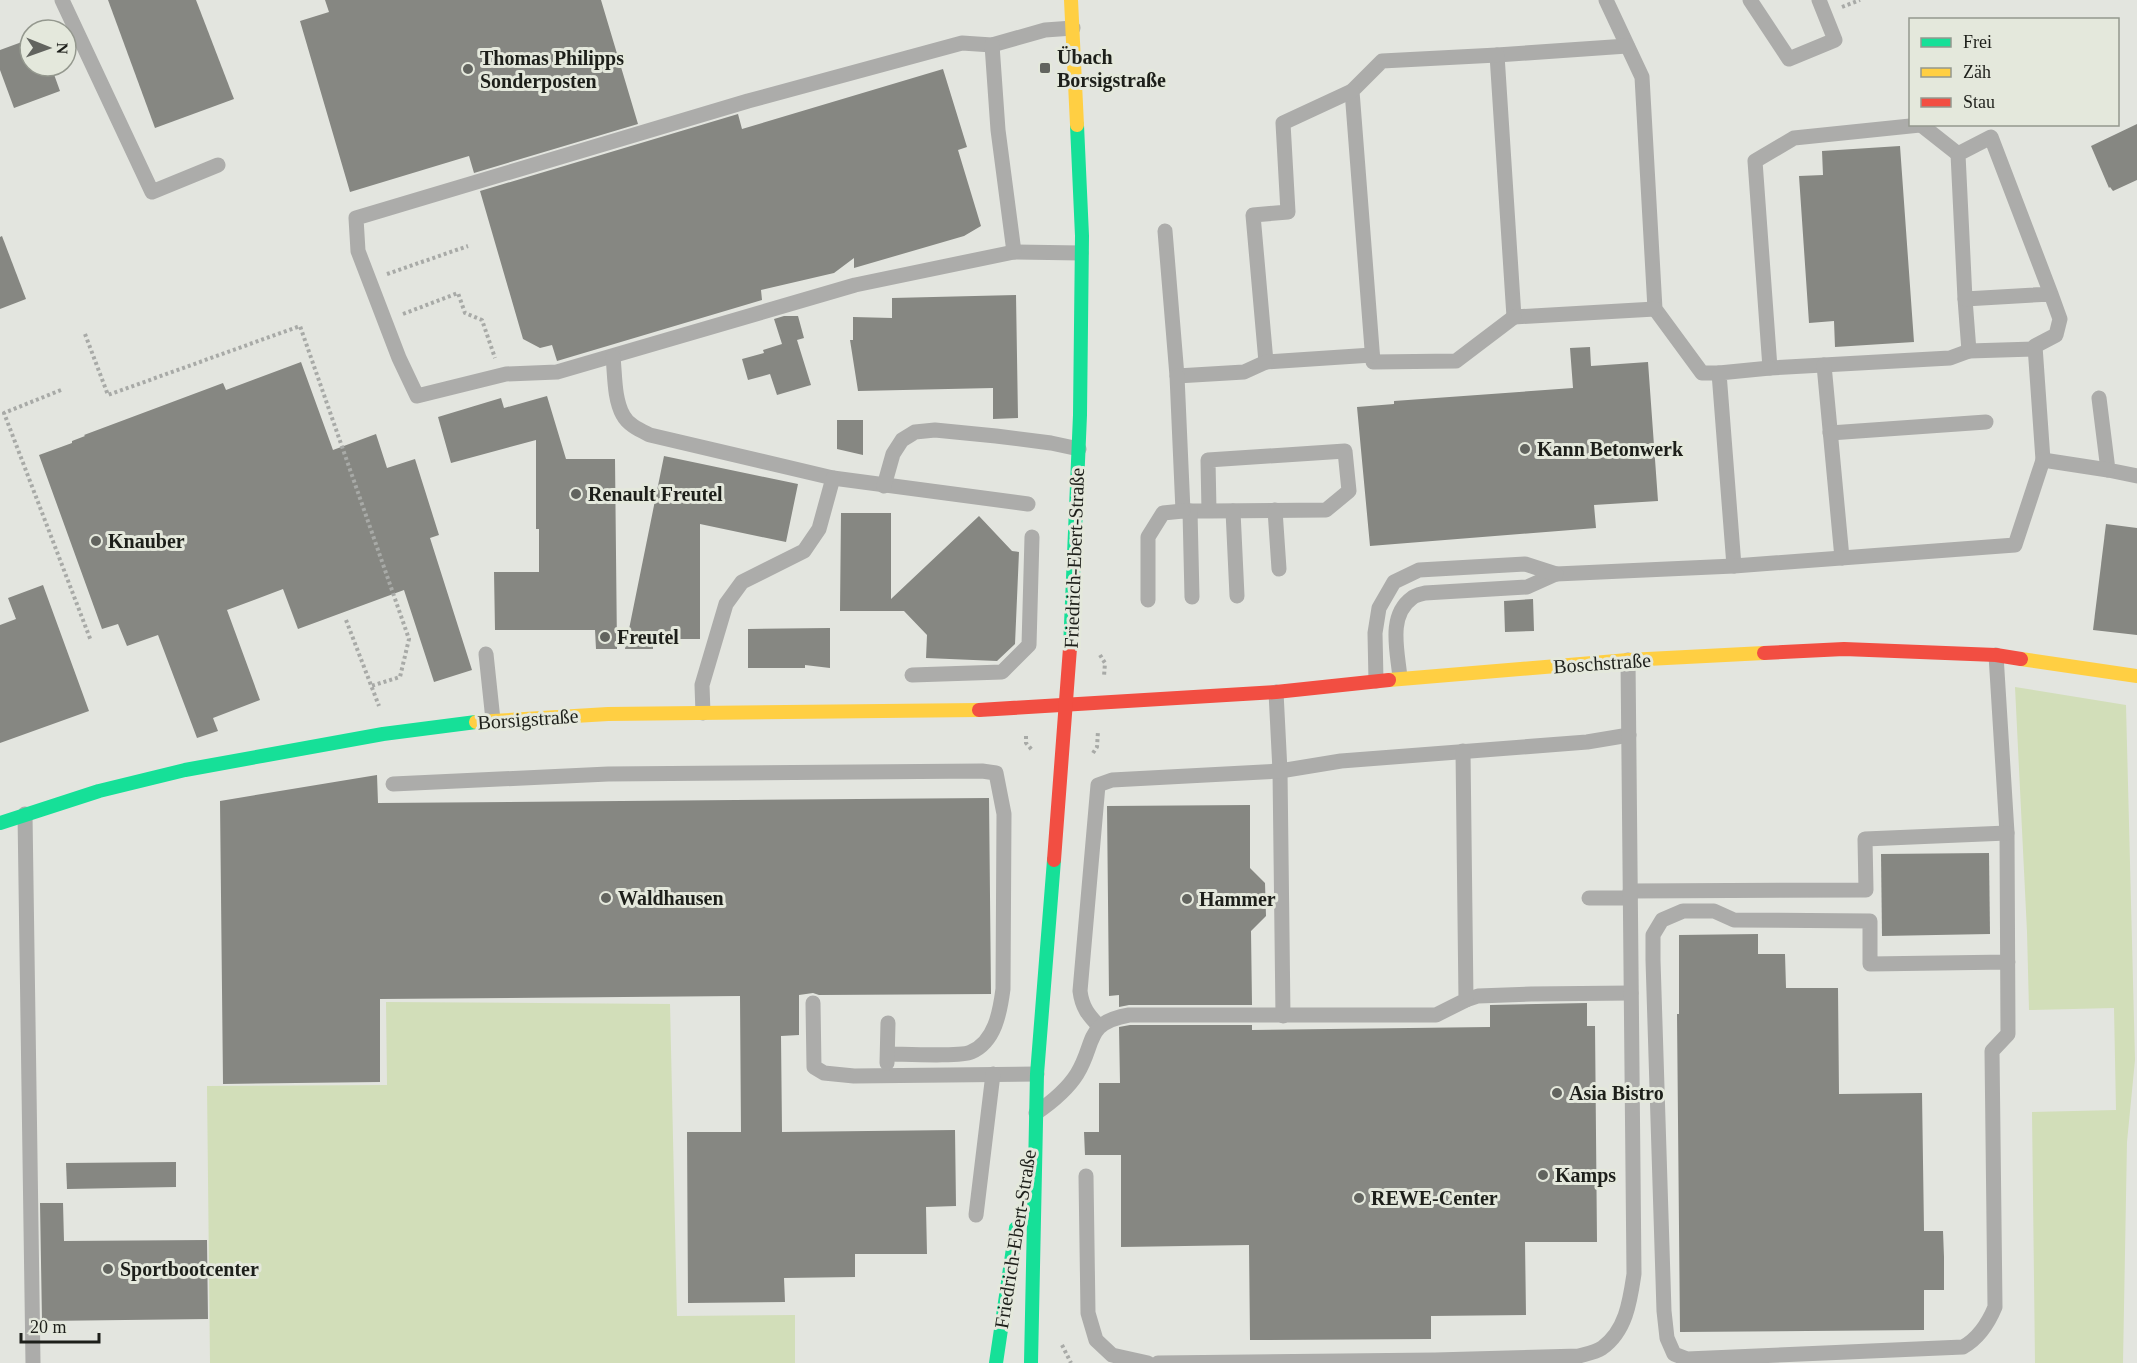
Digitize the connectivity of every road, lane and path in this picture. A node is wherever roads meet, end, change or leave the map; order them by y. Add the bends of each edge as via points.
1 (62, 0) edge
2 (1071, 0) edge
3 (1606, 0) edge
4 (1750, 0) edge
5 (1819, 0) edge
6 (1073, 28) junction
7 (992, 45) junction
8 (1627, 46) junction
9 (1497, 55) junction
10 (1352, 91) junction
11 (1910, 126) edge
12 (1921, 126) edge
13 (1958, 154) junction
14 (218, 165) dead end
15 (1164, 231) dead end
16 (468, 246) dead end
17 (1014, 252) junction
18 (1081, 253) junction
19 (369, 281) junction
20 (2051, 294) junction
21 (1965, 299) junction
22 (1655, 309) junction
23 (1514, 317) junction
24 (385, 320) junction
25 (85, 334) dead end
26 (2035, 350) junction
27 (1969, 351) junction
28 (1372, 355) junction
29 (613, 357) junction
30 (1266, 362) junction
31 (1824, 365) junction
32 (1770, 368) junction
33 (1719, 373) junction
34 (501, 376) junction
35 (1177, 376) junction
36 (61, 390) dead end
37 (2099, 398) dead end
38 (1986, 422) dead end
39 (1830, 433) junction
40 (1079, 449) junction
41 (2043, 460) junction
42 (2108, 470) junction
43 (2137, 476) edge
44 (833, 478) junction
45 (884, 486) junction
46 (1028, 504) dead end
47 (1275, 510) junction
48 (1187, 511) junction
49 (1209, 511) junction
50 (1233, 511) junction
51 (1032, 537) dead end
52 (1842, 558) junction
53 (1734, 566) junction
54 (1279, 569) dead end
55 (1556, 574) junction
56 (1237, 596) dead end
57 (1192, 597) dead end
58 (1148, 600) dead end
59 (346, 620) dead end
60 (91, 640) dead end
61 (486, 654) dead end
62 (1996, 654) junction
63 (1628, 660) junction
64 (912, 675) dead end
65 (2137, 676) edge
66 (1401, 678) junction
67 (1376, 681) junction
68 (371, 686) junction
69 (1276, 692) junction
70 (1067, 706) junction
71 (704, 713) junction
72 (493, 720) junction
73 (383, 734) junction
74 (1629, 735) junction
75 (1463, 751) junction
76 (1280, 771) junction
77 (393, 784) dead end
78 (25, 814) junction
79 (0, 823) edge
80 (2007, 833) junction
81 (1630, 895) junction
82 (1589, 898) dead end
83 (2008, 962) junction
84 (1631, 993) junction
85 (1466, 1000) junction
86 (813, 1002) dead end
87 (1283, 1016) junction
88 (888, 1023) dead end
89 (1099, 1026) junction
90 (888, 1054) junction
91 (993, 1074) junction
92 (1037, 1074) junction
93 (887, 1075) junction
94 (1035, 1114) junction
95 (1086, 1176) dead end
96 (976, 1215) dead end
97 (1032, 1330) junction
98 (33, 1363) edge
99 (996, 1363) edge
100 (1031, 1363) edge
101 (1045, 1363) edge
102 (1148, 1363) edge
103 (1158, 1363) edge

1 - 14 lane via 152,192
2 - 6 street, Friedrich-Ebert-Straße
3 - 8 lane
4 - 5 lane via 1789,59 1835,40
6 - 7 lane via 1045,30
6 - 18 street, Friedrich-Ebert-Straße
7 - 17 lane via 998,130
7 - 19 lane via 962,43 748,100 356,218 358,251
8 - 9 lane
8 - 22 lane via 1642,78
9 - 10 lane via 1382,61
9 - 23 lane
10 - 28 lane
10 - 30 lane via 1284,123 1288,212 1254,215
11 - 32 lane via 1794,138 1755,161
12 - 13 lane
13 - 20 lane via 1991,137
13 - 21 lane
15 - 35 lane
16 - 19 path
17 - 18 lane
17 - 29 lane via 855,285
18 - 40 street, Friedrich-Ebert-Straße
19 - 24 lane
20 - 21 lane
20 - 26 lane via 2060,319 2056,335 2035,346
21 - 27 lane
22 - 23 lane
22 - 33 lane via 1702,374
23 - 28 lane via 1456,361 1373,362
24 - 34 lane via 417,396
24 - 34 path via 458,293 465,313 482,320
25 - 68 path via 108,395 300,326 409,639 400,677
26 - 27 lane
26 - 41 lane
27 - 31 lane via 1950,358
28 - 30 lane
29 - 34 lane via 556,372
29 - 44 lane via 617,396 623,415 634,427 650,435
30 - 35 lane via 1244,372
31 - 32 lane
31 - 39 lane
32 - 33 lane
33 - 53 lane
35 - 48 lane
36 - 60 path via 4,413
37 - 42 lane
38 - 39 lane
39 - 52 lane
40 - 45 lane via 996,436 915,432 902,440 893,454
40 - 70 street, Friedrich-Ebert-Straße
41 - 42 lane
41 - 52 lane via 2015,545
42 - 43 lane
44 - 45 lane
44 - 71 lane via 819,529 804,551 742,582 726,604 702,686
45 - 46 lane
47 - 49 lane via 1326,510 1334,504 1349,491 1345,451 1208,460
47 - 50 lane
47 - 54 lane
48 - 49 lane
48 - 57 lane
48 - 58 lane via 1163,513 1148,537
49 - 50 lane
50 - 56 lane
51 - 64 lane via 1029,645 1002,672
52 - 53 lane
53 - 55 lane
55 - 66 lane via 1527,587 1425,593 1412,598 1401,610 1396,630
55 - 67 lane via 1525,564 1419,570 1394,582 1378,608
59 - 68 path
61 - 72 lane
62 - 63 street, Boschstraße via 1844,649
62 - 65 street, Boschstraße
62 - 80 lane
63 - 66 street, Boschstraße
63 - 74 lane
66 - 67 street, Boschstraße
67 - 69 street, Boschstraße
68 - 73 path via 381,711
69 - 70 street, Boschstraße
69 - 76 lane
70 - 71 street, Borsigstraße
70 - 92 street, Friedrich-Ebert-Straße
71 - 72 street, Borsigstraße
72 - 73 street, Borsigstraße
73 - 78 street, Borsigstraße via 185,770
74 - 75 lane
74 - 81 lane
75 - 76 lane via 1341,761
75 - 85 lane
76 - 87 lane
76 - 89 lane via 1112,780 1098,785 1080,991 1081,1003
77 - 90 lane via 608,774 996,773 1004,814 1003,989 992,1034 969,1054
78 - 79 street, Borsigstraße
78 - 98 lane
80 - 81 lane via 1865,839 1866,890
80 - 83 lane
81 - 82 lane
81 - 84 lane
83 - 83 lane via 1870,964 1870,921 1734,920 1714,911 1683,911 1662,920 1653,935 1653,960 1664,1311 1667,1338 1674,1354 1688,1359 1897,1351 1963,1347 1974,1341 1995,1307 1992,1051 2008,1034
84 - 85 lane via 1478,996
84 - 103 lane via 1634,1275 1629,1307 1618,1330 1602,1348 1579,1356
85 - 87 lane via 1436,1015
86 - 93 lane via 814,1067 824,1073
87 - 89 lane via 1129,1015
88 - 90 lane
89 - 94 lane via 1077,1074 1057,1099
90 - 93 lane
91 - 92 lane
91 - 93 lane
91 - 96 lane
92 - 94 street, Friedrich-Ebert-Straße
94 - 97 street, Friedrich-Ebert-Straße
94 - 99 street, Friedrich-Ebert-Straße
95 - 102 lane via 1088,1313 1096,1340 1112,1355
97 - 100 street, Friedrich-Ebert-Straße
97 - 101 street

